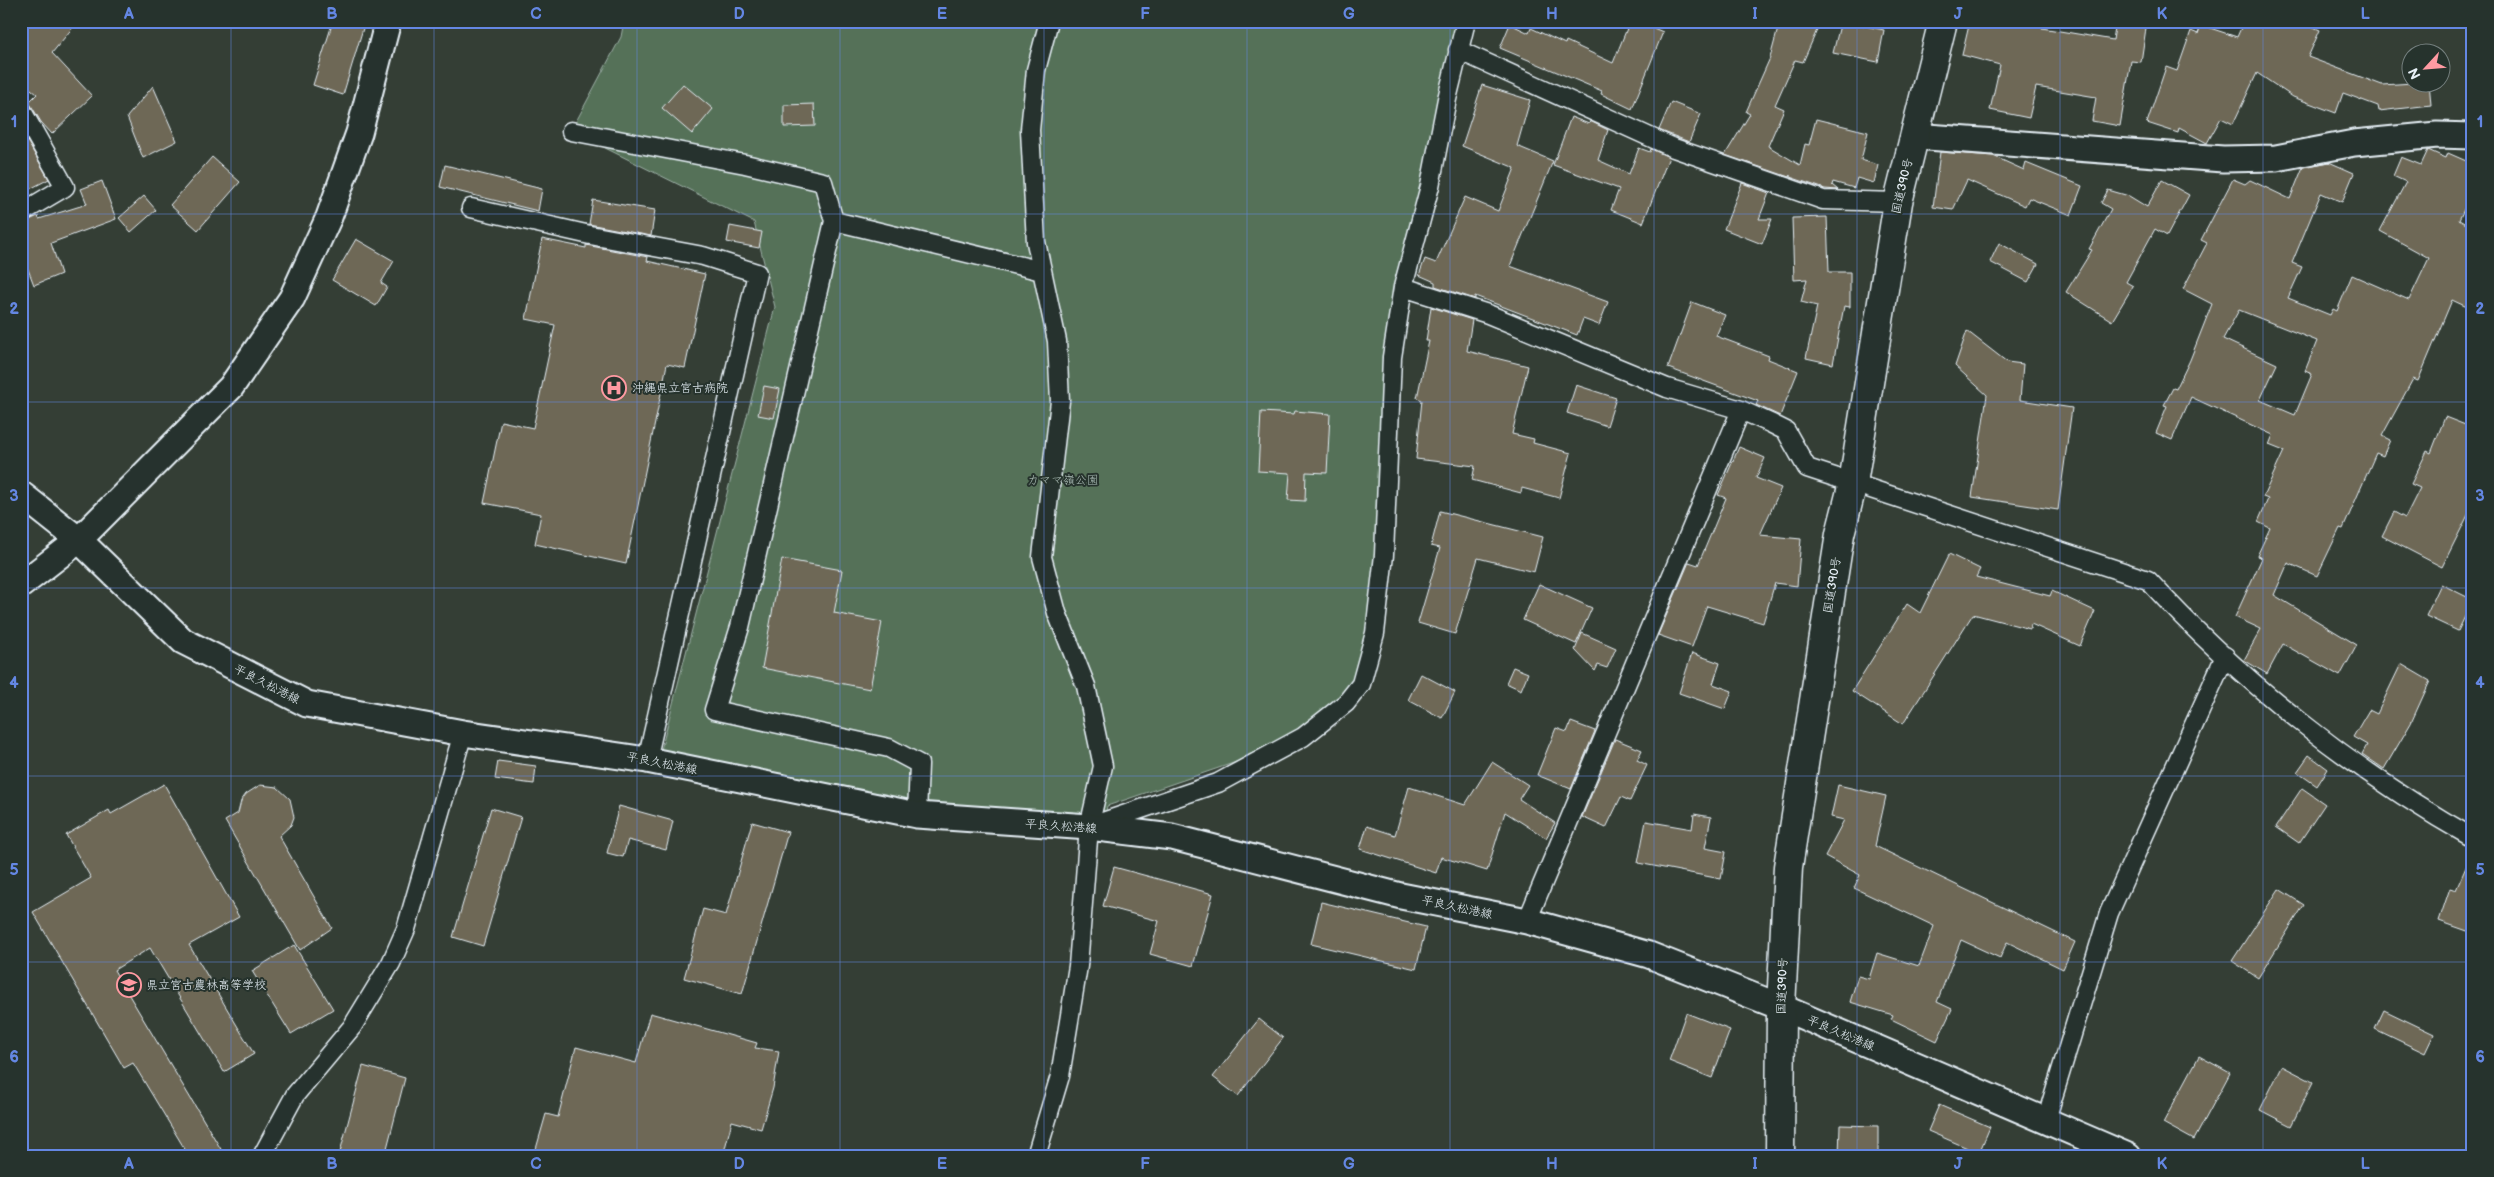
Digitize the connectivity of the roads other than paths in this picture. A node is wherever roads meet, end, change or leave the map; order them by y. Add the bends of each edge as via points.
1 (388, 21) edge
2 (1049, 21) edge
3 (1466, 21) edge
4 (1943, 21) edge
5 (1458, 50) junction
6 (21, 109) edge
7 (571, 131) dead end
8 (1914, 136) junction
9 (2473, 136) edge
10 (1898, 202) junction
11 (472, 208) dead end
12 (21, 213) edge
13 (834, 221) junction
14 (1042, 271) junction
15 (1403, 287) junction
16 (1741, 410) junction
17 (1853, 483) junction
18 (21, 494) edge
19 (79, 540) junction
20 (21, 585) edge
21 (2225, 656) junction
22 (463, 733) junction
23 (647, 760) junction
24 (917, 815) junction
25 (1089, 827) junction
26 (2473, 838) edge
27 (1527, 921) junction
28 (1781, 1007) junction
29 (2046, 1120) junction
30 (262, 1156) edge
31 (1036, 1156) edge
32 (1780, 1156) edge
33 (2128, 1156) edge

1 - 19 main road via 359,133 329,218 292,298 231,386
2 - 14 street via 1036,70 1030,130 1036,242
3 - 5 street
4 - 8 highway, 国道390号
5 - 10 street via 1674,148 1804,194 1823,200
5 - 15 street via 1430,186
6 - 12 street via 65,187
7 - 13 street via 824,182
8 - 9 main road via 2223,159 2276,158 2354,142 2437,135
8 - 10 highway, 国道390号
10 - 17 highway, 国道390号
11 - 23 street via 703,256 757,272
13 - 14 street
13 - 24 street via 740,627 714,710 889,748 919,764
14 - 25 street via 1057,341 1060,401 1042,557 1057,613 1086,686 1102,766
15 - 16 street via 1488,314 1667,388
15 - 25 street via 1392,357 1384,555 1374,634 1361,684 1346,703 1303,737 1218,783
16 - 17 street via 1786,431 1807,468
16 - 27 street
17 - 21 street via 2148,580
17 - 28 highway, 国道390号 via 1840,534 1788,868
18 - 19 main road, 平良久松港線
19 - 20 main road
19 - 22 main road, 平良久松港線 via 183,641 298,700
21 - 26 street via 2362,767 2430,814
21 - 29 street via 2109,913
22 - 23 main road, 平良久松港線
22 - 30 street via 406,930 391,964 352,1027 295,1096
23 - 24 main road, 平良久松港線
24 - 25 main road, 平良久松港線
25 - 27 main road, 平良久松港線 via 1172,837 1401,896
25 - 31 street via 1076,975 1060,1076
27 - 28 main road, 平良久松港線 via 1649,955
28 - 29 main road, 平良久松港線
28 - 32 highway, 国道390号
29 - 33 main road, 平良久松港線

